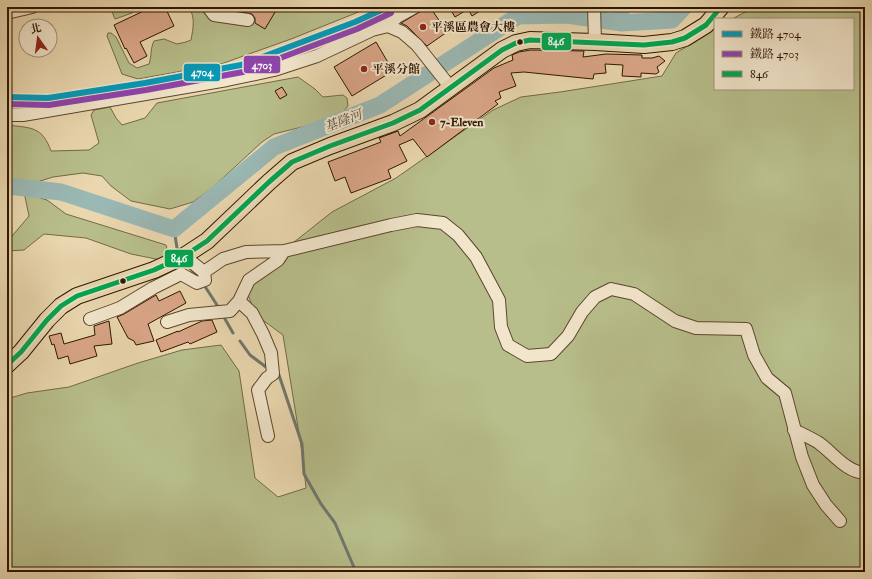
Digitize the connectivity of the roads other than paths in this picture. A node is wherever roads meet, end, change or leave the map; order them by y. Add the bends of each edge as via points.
1 (32, 7) edge
2 (208, 7) edge
3 (415, 7) edge
4 (594, 7) edge
5 (721, 7) edge
6 (7, 13) edge
7 (248, 20) dead end
8 (388, 26) junction
9 (595, 42) junction
10 (451, 88) junction
11 (7, 115) edge
12 (284, 251) junction
13 (180, 258) junction
14 (204, 272) junction
15 (239, 301) junction
16 (90, 319) dead end
17 (167, 322) dead end
18 (7, 365) edge
19 (794, 430) junction
20 (268, 436) dead end
21 (865, 473) edge
22 (840, 521) dead end

1 - 6 street
2 - 7 street via 214,15
3 - 8 street via 397,17
4 - 9 street
5 - 9 main road via 706,25 685,38 672,42 644,45
8 - 10 street via 402,32 417,46
8 - 11 street via 372,30 317,56 274,70 219,82 23,115
9 - 10 main road via 543,39 516,43 502,50
10 - 13 main road via 420,110 393,123 292,162 207,241
12 - 14 street via 246,252 223,259
12 - 15 street via 278,260 249,280
12 - 19 street via 417,220 443,223 458,235 476,257 499,300 501,327 508,346 527,356 552,354 595,297 611,289 634,294 675,321 696,328 746,329 754,355 767,378 785,393
13 - 14 street
13 - 18 main road via 154,270 77,296 61,306
14 - 16 street via 205,280 201,282 197,283 181,274 120,308
15 - 17 street via 230,311 189,315
15 - 20 street via 252,313 271,353 273,374 258,390
19 - 21 street via 818,443 843,464
19 - 22 street via 813,485

